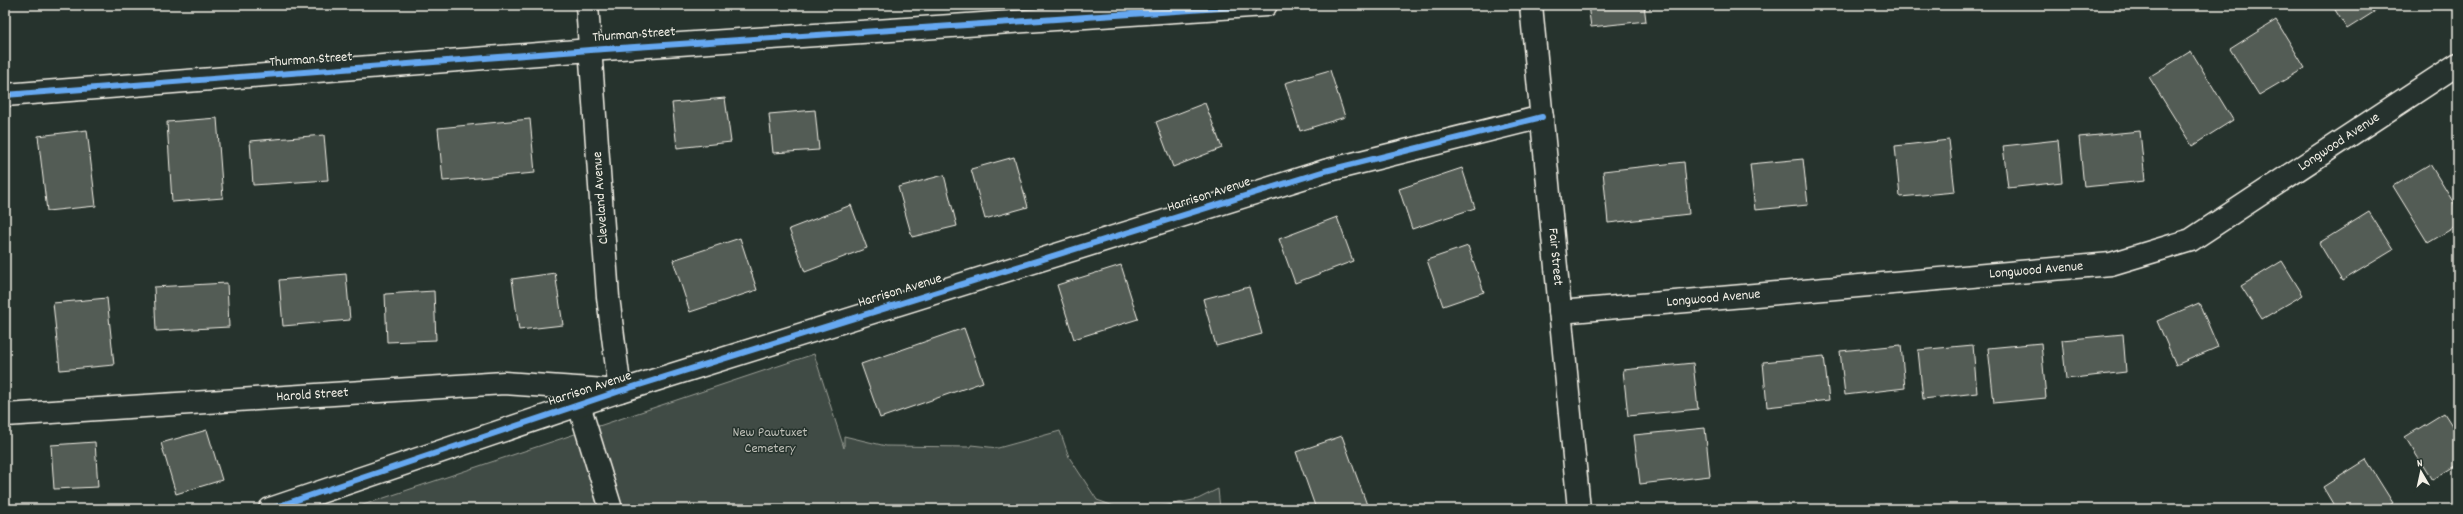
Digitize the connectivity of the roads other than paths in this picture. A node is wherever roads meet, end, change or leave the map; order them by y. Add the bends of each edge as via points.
1 (587, 5) edge
2 (1266, 5) edge
3 (1531, 5) edge
4 (590, 50) junction
5 (2458, 64) edge
6 (5, 95) edge
7 (1542, 116) junction
8 (1560, 312) junction
9 (620, 391) junction
10 (579, 405) junction
11 (5, 415) edge
12 (270, 509) edge
13 (611, 509) edge
14 (1579, 509) edge

1 - 4 street, Cleveland Avenue
2 - 4 street, Thurman Street
3 - 7 street, Fair Street
4 - 6 street, Thurman Street
4 - 9 street, Cleveland Avenue via 608,297
5 - 8 street, Longwood Avenue via 2191,240 2111,264
7 - 8 street, Fair Street
7 - 9 street, Harrison Avenue via 1325,171
8 - 14 street, Fair Street
9 - 10 street, Harrison Avenue
9 - 11 street, Harold Street via 504,383
10 - 12 street, Harrison Avenue
10 - 13 street

